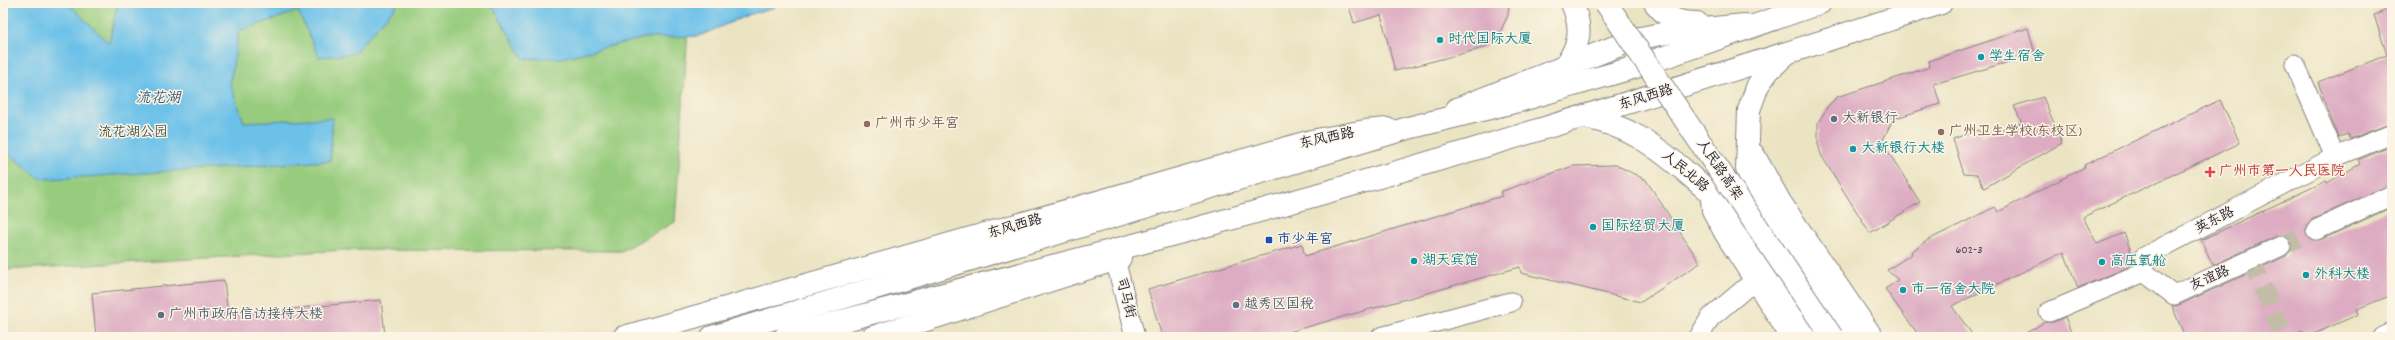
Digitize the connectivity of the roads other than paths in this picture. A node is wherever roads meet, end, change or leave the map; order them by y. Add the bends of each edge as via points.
1 (1572, 3) edge
2 (1606, 3) edge
3 (1654, 3) edge
4 (1820, 3) edge
5 (1941, 3) edge
6 (1758, 24) junction
7 (1786, 54) junction
8 (2295, 64) dead end
9 (1565, 67) junction
10 (1585, 117) junction
11 (1408, 128) junction
12 (2392, 134) edge
13 (1747, 143) junction
14 (2335, 157) junction
15 (1747, 169) junction
16 (1711, 193) junction
17 (2392, 195) edge
18 (1210, 224) junction
19 (2316, 230) tunnel mouth
20 (2281, 246) tunnel mouth
21 (1115, 259) junction
22 (2144, 272) junction
23 (1755, 280) junction
24 (1511, 302) dead end
25 (2049, 312) dead end
26 (2392, 333) edge
27 (624, 337) edge
28 (712, 337) edge
29 (785, 337) edge
30 (873, 337) edge
31 (1135, 337) edge
32 (1381, 337) edge
33 (1699, 337) edge
34 (1792, 337) edge
35 (1816, 337) edge
36 (1832, 337) edge
37 (1849, 337) edge
38 (1872, 337) edge
39 (2383, 337) edge

1 - 9 main road via 1577,16 1579,34 1575,50
2 - 36 main road, 人民路高架, bridge
3 - 6 main road via 1666,16 1677,22
4 - 6 main road, 东风西路
5 - 7 main road, 东风西路
6 - 9 main road via 1672,32 1635,39
6 - 11 main road, 东风西路 via 1639,66
7 - 10 main road, 东风西路
7 - 13 main road via 1758,85 1749,110
8 - 14 street
9 - 11 main road
10 - 16 main road, 人民北路 via 1611,122 1641,136
10 - 18 main road, 东风西路
11 - 27 main road, 东风西路 via 1365,131 1311,141
11 - 28 main road, 东风西路
12 - 14 street, 英东路
13 - 15 main road
13 - 38 main road via 1780,202
14 - 22 street, 英东路 via 2144,257
15 - 16 main road
15 - 37 main road via 1758,196 1779,234
16 - 23 main road via 1713,210
16 - 35 main road, 人民北路 via 1746,234
17 - 19 street
18 - 21 main road, 东风西路
18 - 29 main road, 东风西路 via 916,300
20 - 22 street, 友谊路 via 2174,296
21 - 30 main road, 东风西路
21 - 31 street, 司马街
22 - 25 street
23 - 33 street via 1710,318
23 - 34 main road
24 - 32 street
26 - 39 street

